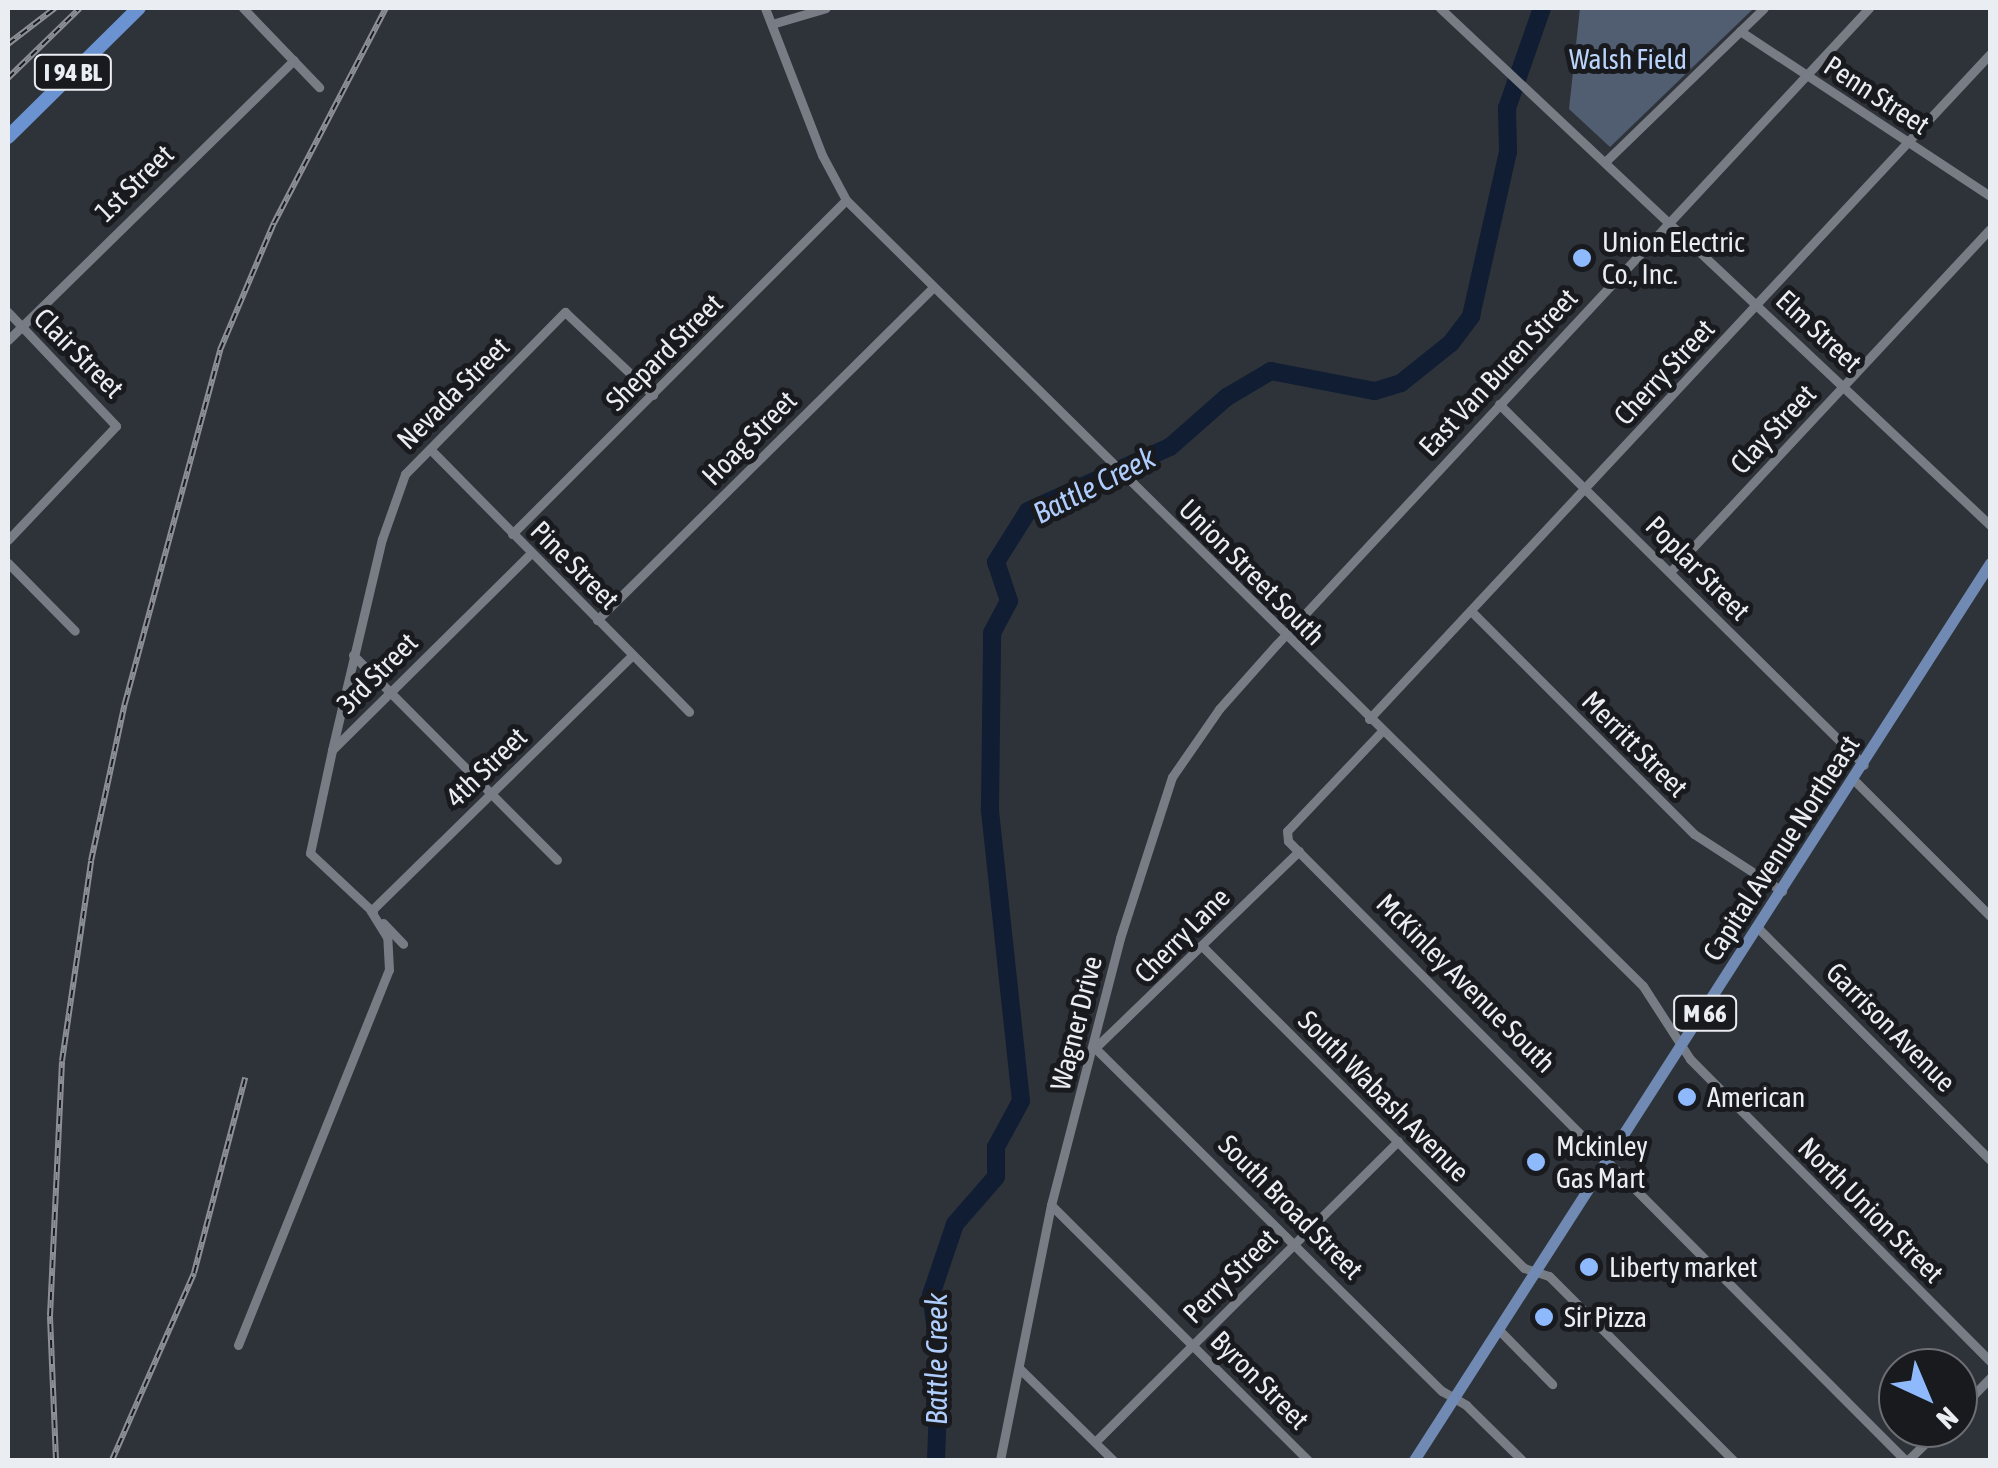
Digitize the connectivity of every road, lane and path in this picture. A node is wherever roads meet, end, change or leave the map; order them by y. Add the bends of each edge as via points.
1 (139, 8) edge
2 (244, 8) edge
3 (766, 8) edge
4 (826, 8) edge
5 (1440, 8) edge
6 (1764, 8) edge
7 (1869, 8) edge
8 (772, 24) junction
9 (1740, 31) junction
10 (1990, 54) edge
11 (294, 60) junction
12 (1806, 75) junction
13 (319, 87) dead end
14 (8, 138) edge
15 (1908, 142) junction
16 (1605, 162) junction
17 (1990, 196) edge
18 (846, 200) junction
19 (1668, 222) junction
20 (1990, 229) edge
21 (932, 288) junction
22 (1758, 305) junction
23 (8, 312) edge
24 (22, 327) junction
25 (8, 340) edge
26 (1845, 386) junction
27 (653, 395) junction
28 (1499, 404) junction
29 (430, 449) junction
30 (1585, 488) junction
31 (1990, 525) edge
32 (512, 534) junction
33 (8, 540) edge
34 (530, 554) junction
35 (1990, 562) edge
36 (8, 563) edge
37 (1670, 572) junction
38 (1470, 611) junction
39 (598, 620) junction
40 (74, 631) dead end
41 (1284, 637) junction
42 (353, 655) junction
43 (632, 655) junction
44 (389, 691) junction
45 (688, 712) dead end
46 (1369, 720) junction
47 (1382, 732) junction
48 (332, 750) junction
49 (1864, 765) junction
50 (1854, 780) junction
51 (490, 793) junction
52 (1298, 851) junction
53 (557, 860) dead end
54 (1782, 891) junction
55 (1988, 909) edge
56 (372, 911) junction
57 (1758, 928) junction
58 (403, 944) dead end
59 (1203, 947) junction
60 (1682, 1044) junction
61 (1094, 1048) junction
62 (1398, 1142) junction
63 (1608, 1160) junction
64 (1990, 1160) edge
65 (1051, 1205) junction
66 (1295, 1242) junction
67 (1536, 1272) junction
68 (1499, 1330) junction
69 (238, 1345) dead end
70 (1193, 1345) junction
71 (1990, 1362) edge
72 (1018, 1368) junction
73 (1552, 1384) dead end
74 (1455, 1398) junction
75 (1094, 1442) junction
76 (1000, 1460) edge
77 (1113, 1460) edge
78 (1308, 1460) edge
79 (1414, 1460) edge
80 (1522, 1460) edge
81 (1733, 1460) edge
82 (1907, 1460) edge

1 - 14 highway, I 94 BL
2 - 11 street
3 - 8 street, Union Street South
4 - 8 street
5 - 16 street, Elm Street
6 - 9 street
7 - 12 street, East Van Buren Street
8 - 18 street, Union Street South
9 - 12 street, Penn Street
9 - 16 street
10 - 15 street, Cherry Street
11 - 13 street
11 - 24 street, 1st Street
12 - 15 street, Penn Street
12 - 19 street, East Van Buren Street
15 - 17 street, Penn Street
15 - 22 street, Cherry Street
16 - 19 street, Elm Street
18 - 21 street, Union Street South
18 - 27 street, Shepard Street
19 - 22 street, Elm Street
19 - 28 street, East Van Buren Street
20 - 26 street, Clay Street
21 - 39 street, Hoag Street
21 - 41 street, Union Street South
22 - 26 street, Elm Street
22 - 30 street, Cherry Street
23 - 24 street, Clair Street
24 - 25 street, 1st Street
24 - 33 street, Clair Street via 116,426
26 - 31 street, Elm Street
26 - 37 street, Clay Street
27 - 29 street, Nevada Street via 565,312
27 - 32 street, Shepard Street
28 - 30 street, Poplar Street
28 - 41 street, East Van Buren Street
29 - 32 street, Pine Street
29 - 42 street, Nevada Street via 394,495
30 - 37 street, Poplar Street
30 - 38 street, Cherry Street
32 - 34 street, Pine Street
34 - 39 street, Pine Street
34 - 44 street, 3rd Street
35 - 49 main road, Capital Avenue Northeast / M 66
36 - 40 street
37 - 49 street, Poplar Street
38 - 46 street, Cherry Street
38 - 54 street, Merritt Street via 1695,835
39 - 43 street, Pine Street
41 - 46 street, Union Street South
41 - 61 street, Wagner Drive via 1219,709 1172,777 1120,938
42 - 44 street
42 - 48 street, Nevada Street
43 - 45 street, Pine Street
43 - 51 street, 4th Street
44 - 48 street, 3rd Street
44 - 51 street
46 - 47 street, Union Street South
47 - 52 street, McKinley Avenue South via 1288,831
47 - 60 street, Union Street South via 1642,986
48 - 56 street, 3rd Street via 310,854
49 - 50 main road, Capital Avenue Northeast / M 66
50 - 54 main road, Capital Avenue Northeast / M 66
50 - 55 street
51 - 53 street
51 - 56 street, 4th Street
52 - 59 street, Cherry Lane
52 - 63 street, McKinley Avenue South
54 - 57 main road, Capital Avenue Northeast / M 66
56 - 58 street
56 - 69 street via 387,937 389,970
57 - 60 main road, Capital Avenue Northeast / M 66
57 - 64 street, Garrison Avenue
59 - 61 street, Cherry Lane
59 - 62 street, South Wabash Avenue
60 - 63 main road, Capital Avenue Northeast / M 66
60 - 71 street, North Union Street
61 - 65 street, Wagner Drive
61 - 66 street, South Broad Street
62 - 66 street, Perry Street
62 - 67 street, South Wabash Avenue
63 - 67 main road, Capital Avenue Northeast / M 66
63 - 82 street, McKinley Avenue South
65 - 70 street, Byron Street
65 - 72 street, Wagner Drive
66 - 70 street, Perry Street
66 - 74 street, South Broad Street
67 - 68 main road, Capital Avenue Northeast / M 66
67 - 81 street, South Wabash Avenue via 1549,1276
68 - 73 street
68 - 74 main road, Capital Avenue Northeast / M 66
70 - 75 street, Perry Street
70 - 78 street, Byron Street
72 - 75 street
72 - 76 street, Wagner Drive
74 - 79 main road, Capital Avenue Northeast / M 66
74 - 80 street, South Broad Street
75 - 77 street

